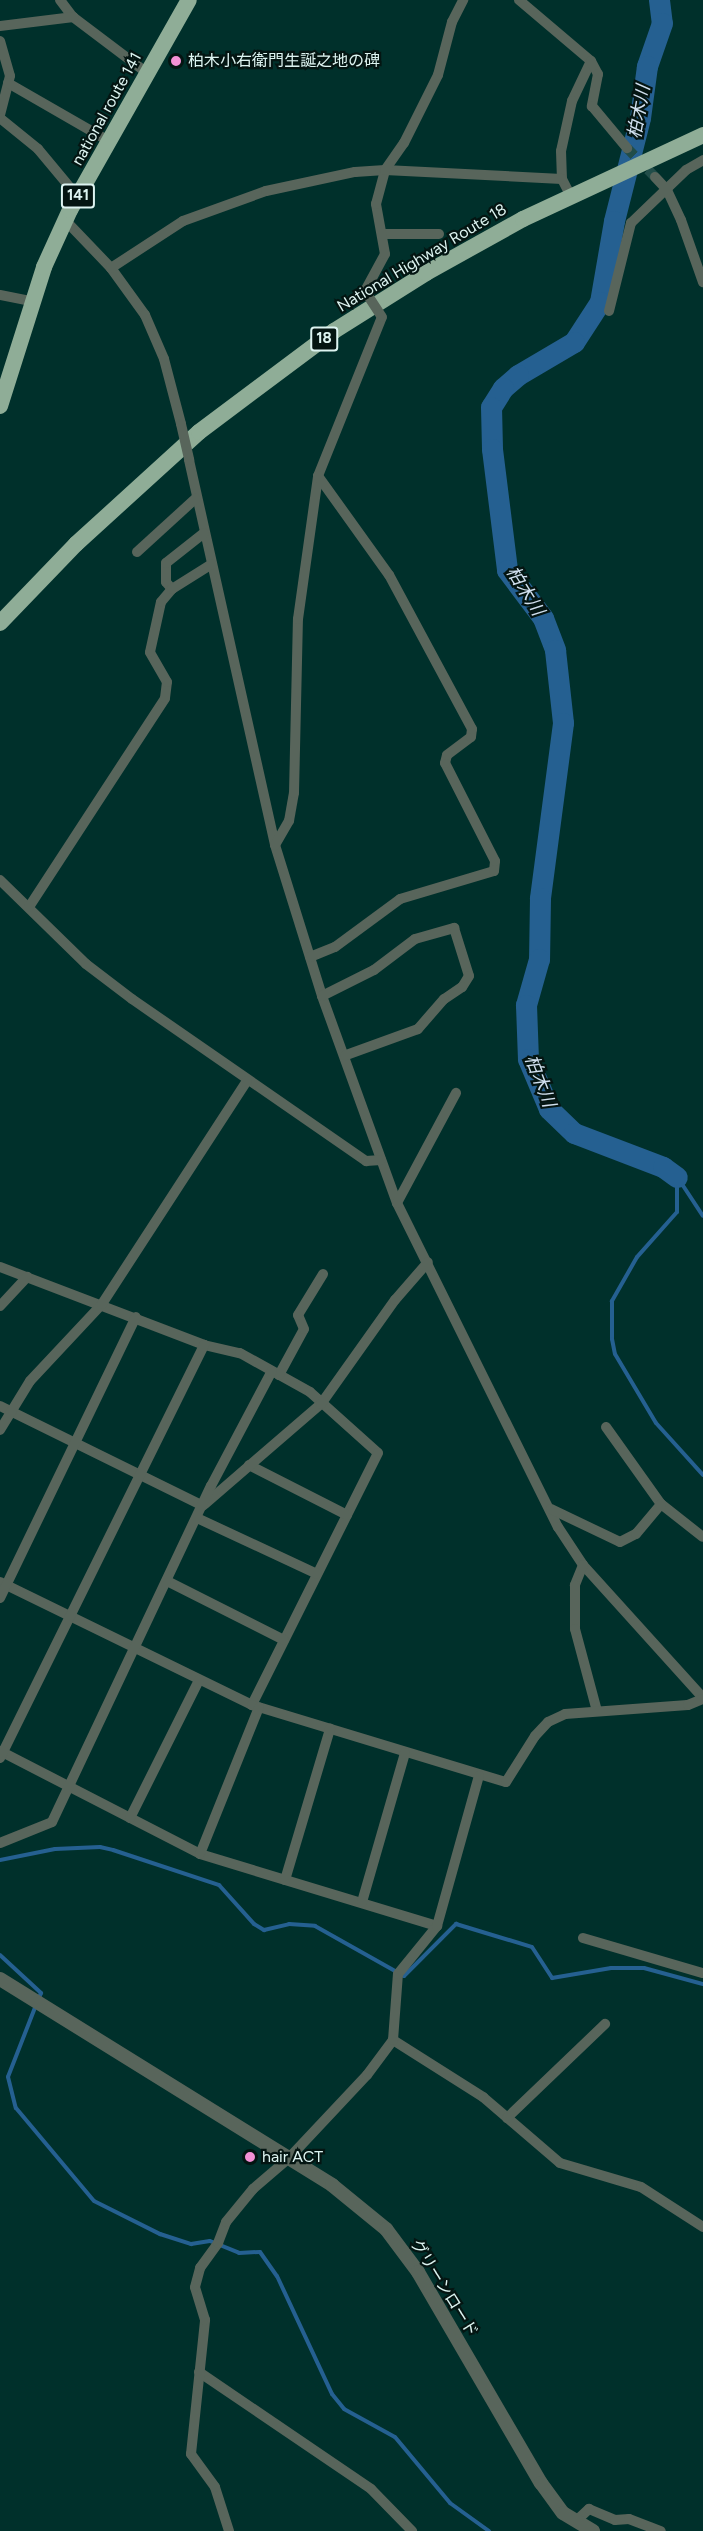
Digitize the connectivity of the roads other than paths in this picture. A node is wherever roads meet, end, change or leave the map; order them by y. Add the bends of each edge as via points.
1 (60, 0) edge
2 (189, 0) edge
3 (463, 0) edge
4 (519, 0) edge
5 (73, 17) junction
6 (0, 26) edge
7 (0, 42) edge
8 (591, 61) junction
9 (147, 73) junction
10 (8, 83) junction
11 (0, 117) edge
12 (703, 135) edge
13 (109, 141) junction
14 (627, 148) tunnel mouth
15 (703, 160) edge
16 (385, 170) junction
17 (655, 177) tunnel mouth
18 (562, 179) junction
19 (667, 190) junction
20 (78, 197) junction
21 (571, 197) junction
22 (66, 221) junction
23 (383, 234) junction
24 (440, 234) dead end
25 (111, 268) junction
26 (703, 282) edge
27 (0, 296) edge
28 (32, 301) junction
29 (609, 311) dead end
30 (0, 406) edge
31 (318, 476) junction
32 (195, 499) junction
33 (204, 533) junction
34 (137, 552) dead end
35 (212, 564) junction
36 (172, 589) junction
37 (0, 623) edge
38 (275, 845) junction
39 (0, 880) edge
40 (29, 907) junction
41 (310, 957) junction
42 (322, 996) junction
43 (346, 1055) junction
44 (247, 1081) junction
45 (456, 1093) dead end
46 (381, 1160) junction
47 (397, 1203) junction
48 (428, 1262) junction
49 (0, 1267) edge
50 (323, 1274) dead end
51 (27, 1277) junction
52 (102, 1304) junction
53 (0, 1306) edge
54 (136, 1317) junction
55 (204, 1345) junction
56 (276, 1373) junction
57 (321, 1404) junction
58 (5, 1409) edge
59 (606, 1427) dead end
60 (0, 1430) edge
61 (75, 1443) junction
62 (249, 1465) junction
63 (140, 1475) junction
64 (661, 1504) junction
65 (203, 1506) junction
66 (551, 1509) junction
67 (347, 1515) junction
68 (197, 1518) junction
69 (703, 1537) edge
70 (582, 1565) junction
71 (317, 1574) junction
72 (167, 1581) junction
73 (3, 1583) edge
74 (0, 1598) edge
75 (70, 1617) junction
76 (285, 1640) junction
77 (135, 1649) junction
78 (199, 1680) junction
79 (703, 1698) edge
80 (256, 1706) junction
81 (597, 1712) junction
82 (330, 1729) junction
83 (405, 1753) junction
84 (1, 1754) edge
85 (479, 1776) junction
86 (69, 1786) junction
87 (130, 1818) junction
88 (0, 1843) edge
89 (200, 1854) junction
90 (285, 1880) junction
91 (362, 1902) junction
92 (437, 1926) junction
93 (583, 1938) dead end
94 (703, 1973) edge
95 (0, 1978) edge
96 (605, 2024) dead end
97 (393, 2040) junction
98 (507, 2118) junction
99 (289, 2158) junction
100 (703, 2227) edge
101 (199, 2372) junction
102 (576, 2521) junction
103 (229, 2531) edge
104 (412, 2531) edge
105 (593, 2531) edge
106 (661, 2531) edge

1 - 5 street
2 - 9 highway, national route 141 / 141
3 - 16 street via 452,22 438,75 404,143
4 - 8 street
5 - 6 street
5 - 9 street
7 - 10 street
8 - 14 street via 598,74 592,106
8 - 18 street via 572,101 561,151
9 - 13 highway, national route 141 / 141
10 - 11 street
10 - 13 street
11 - 20 street via 38,149
12 - 21 highway, National Highway Route 18 / 18
13 - 20 highway, national route 141 / 141
15 - 19 street via 686,170
16 - 18 street
16 - 23 street via 376,204
16 - 25 street via 355,172 266,191 183,221
17 - 19 street
18 - 21 street
19 - 26 street
19 - 29 street via 631,223
20 - 22 highway, national route 141 / 141
21 - 37 highway, National Highway Route 18 / 18 via 426,273 307,351 199,432 76,544
22 - 25 street
22 - 28 highway, national route 141 / 141
23 - 24 street
23 - 31 street, bridge via 385,254 365,291 382,317
25 - 32 street, bridge via 145,315 164,359
27 - 28 street
28 - 30 highway, national route 141 / 141
31 - 38 street via 298,619 294,793 289,821
31 - 41 street via 389,575 472,729 471,737 447,755 445,763 495,861 494,871 400,899 335,947
32 - 33 street
32 - 34 street
33 - 35 street
33 - 36 street via 166,563 166,582
35 - 36 street
35 - 38 street
36 - 40 street via 161,602 150,652 167,682 165,698
38 - 41 street
39 - 40 street
40 - 44 street via 86,964
41 - 42 street
42 - 43 street
42 - 43 street via 374,970 415,939 454,928 469,976 462,987 444,999 418,1029
43 - 46 street
44 - 46 street via 366,1161
44 - 52 street
45 - 47 street
46 - 47 street
47 - 48 street
48 - 57 street
48 - 66 street
49 - 51 street
50 - 56 street via 298,1316 304,1329
51 - 52 street
51 - 53 street
52 - 54 street
52 - 58 street
54 - 55 street
54 - 61 street
55 - 56 street via 240,1353
55 - 63 street
56 - 57 street via 310,1392
56 - 65 street
57 - 62 street
57 - 67 street via 378,1453
58 - 60 street
58 - 61 street
59 - 64 street
61 - 63 street
61 - 73 street
62 - 65 street
62 - 67 street
63 - 65 street
63 - 75 street
64 - 66 street via 636,1534 620,1542
64 - 69 street
65 - 68 street
66 - 70 street
67 - 71 street
68 - 71 street
68 - 72 street
70 - 79 street
70 - 81 street via 575,1585 575,1629
71 - 76 street
72 - 76 street
72 - 77 street
73 - 74 street
73 - 75 street
75 - 77 street
75 - 84 street
76 - 80 street
77 - 78 street
77 - 86 street
78 - 80 street
78 - 87 street
79 - 81 street via 688,1706
80 - 82 street
80 - 89 street
81 - 85 street via 565,1714 548,1722 523,1751 506,1782
82 - 83 street
82 - 90 street
83 - 85 street
83 - 91 street
84 - 86 street
85 - 92 street
86 - 87 street
86 - 88 street via 49,1825
87 - 89 street
89 - 90 street
90 - 91 street
91 - 92 street
92 - 97 street via 398,1974
93 - 94 street
95 - 99 street, グリーンロード
96 - 98 street
97 - 98 street via 483,2097
97 - 99 street
98 - 100 street via 560,2163 641,2187
99 - 101 street via 253,2189 226,2222 218,2243 200,2268 195,2287 205,2320
99 - 102 street, グリーンロード via 358,2204 386,2229 418,2272 541,2483 562,2513
101 - 103 street via 191,2454 215,2487
101 - 104 street via 371,2489
102 - 105 street, グリーンロード
102 - 106 street via 589,2509 615,2520 629,2518

